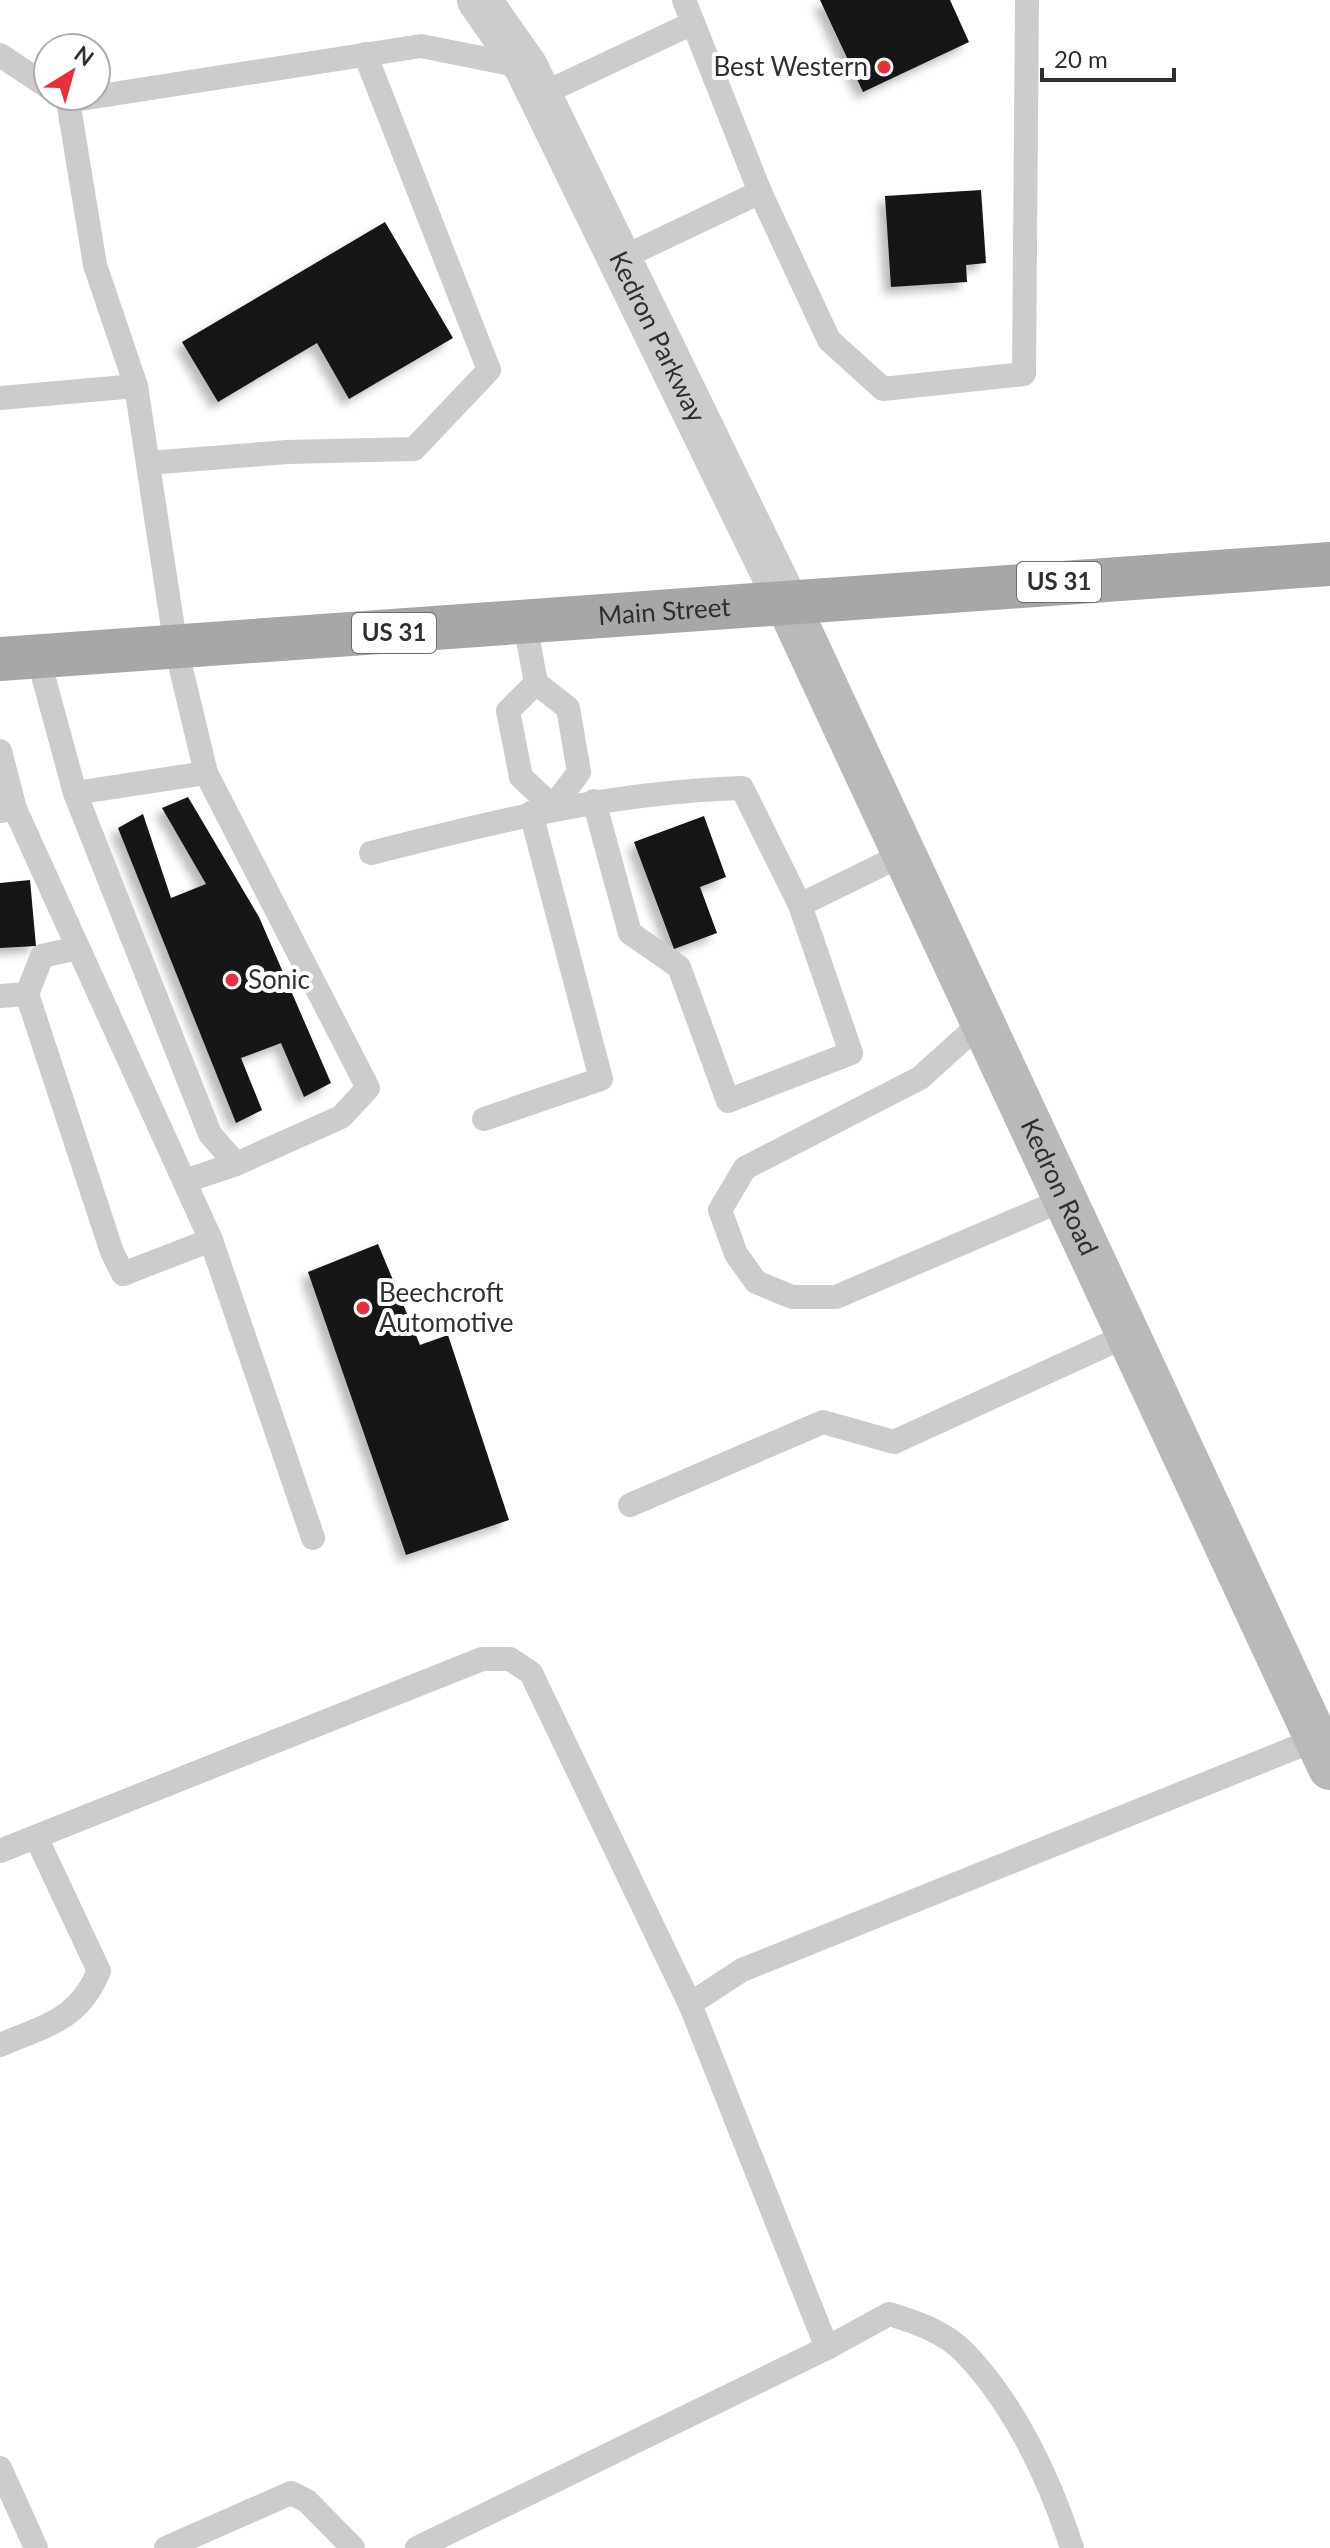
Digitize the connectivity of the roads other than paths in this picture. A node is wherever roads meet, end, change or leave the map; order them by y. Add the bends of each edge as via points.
1 (479, 0) edge
2 (513, 0) edge
3 (684, 0) edge
4 (1027, 0) edge
5 (693, 23) junction
6 (365, 54) junction
7 (0, 55) edge
8 (32, 77) edge
9 (533, 81) junction
10 (112, 88) edge
11 (63, 112) edge
12 (760, 192) junction
13 (620, 259) junction
14 (136, 386) junction
15 (0, 398) edge
16 (148, 463) junction
17 (1330, 564) edge
18 (788, 605) junction
19 (525, 624) junction
20 (176, 648) junction
21 (19, 658) edge
22 (536, 683) junction
23 (0, 751) edge
24 (206, 773) junction
25 (75, 793) junction
26 (594, 801) junction
27 (8, 810) edge
28 (542, 810) junction
29 (371, 853) dead end
30 (904, 854) junction
31 (800, 905) junction
32 (78, 948) junction
33 (27, 994) junction
34 (0, 996) edge
35 (982, 1022) junction
36 (484, 1119) dead end
37 (236, 1164) junction
38 (185, 1181) junction
39 (1065, 1199) junction
40 (211, 1240) junction
41 (1128, 1335) junction
42 (630, 1505) dead end
43 (313, 1538) dead end
44 (1323, 1754) edge
45 (37, 1839) junction
46 (0, 1851) edge
47 (690, 2004) junction
48 (0, 2045) edge
49 (827, 2348) junction
50 (0, 2468) edge
51 (36, 2548) edge
52 (166, 2548) edge
53 (353, 2548) edge
54 (417, 2548) edge
55 (1072, 2548) edge

1 - 9 street, Kedron Parkway
2 - 9 street, Kedron Parkway
3 - 5 lane
4 - 12 lane via 1024,374 883,389 829,340
5 - 9 lane
5 - 12 lane
6 - 9 lane via 421,46
6 - 10 lane
6 - 16 lane via 489,370 414,449
7 - 8 lane
9 - 13 street, Kedron Parkway
11 - 14 lane via 95,265
12 - 13 lane
13 - 18 street, Kedron Parkway
14 - 15 lane
14 - 16 lane
16 - 20 lane
17 - 18 main road, Main Street / US 31
18 - 19 main road, Main Street / US 31
18 - 30 main road, Kedron Road
19 - 20 main road, Main Street / US 31
19 - 22 lane
20 - 21 main road, Main Street / US 31
20 - 24 lane
21 - 25 lane
22 - 28 lane via 508,711 521,777
22 - 28 lane via 568,708 579,772
23 - 27 lane
24 - 25 lane
24 - 37 lane via 368,1088 341,1117
25 - 37 lane via 210,1134
26 - 28 lane
26 - 31 lane via 668,790 742,788
26 - 31 lane via 630,933 679,967 728,1101 851,1053
27 - 32 lane
28 - 29 lane
28 - 36 lane via 601,1079
30 - 31 lane
30 - 35 main road, Kedron Road
32 - 33 lane via 42,956
32 - 38 lane
33 - 34 lane
33 - 40 lane via 123,1274
35 - 39 main road, Kedron Road
35 - 39 lane via 920,1078 745,1168 720,1210 736,1254 756,1282 792,1297 836,1297
37 - 38 lane
38 - 40 lane
39 - 41 main road, Kedron Road
40 - 43 lane
41 - 42 lane via 894,1442 823,1422
41 - 44 main road, Kedron Road
44 - 47 lane via 742,1970
45 - 46 lane
45 - 47 lane via 482,1659 510,1659 531,1673
45 - 48 lane via 99,1971 89,1995 68,2016
47 - 49 lane
49 - 54 lane
49 - 55 lane via 889,2314 924,2324 964,2352 1010,2412 1059,2509
50 - 51 lane
52 - 53 lane via 291,2493 307,2501

